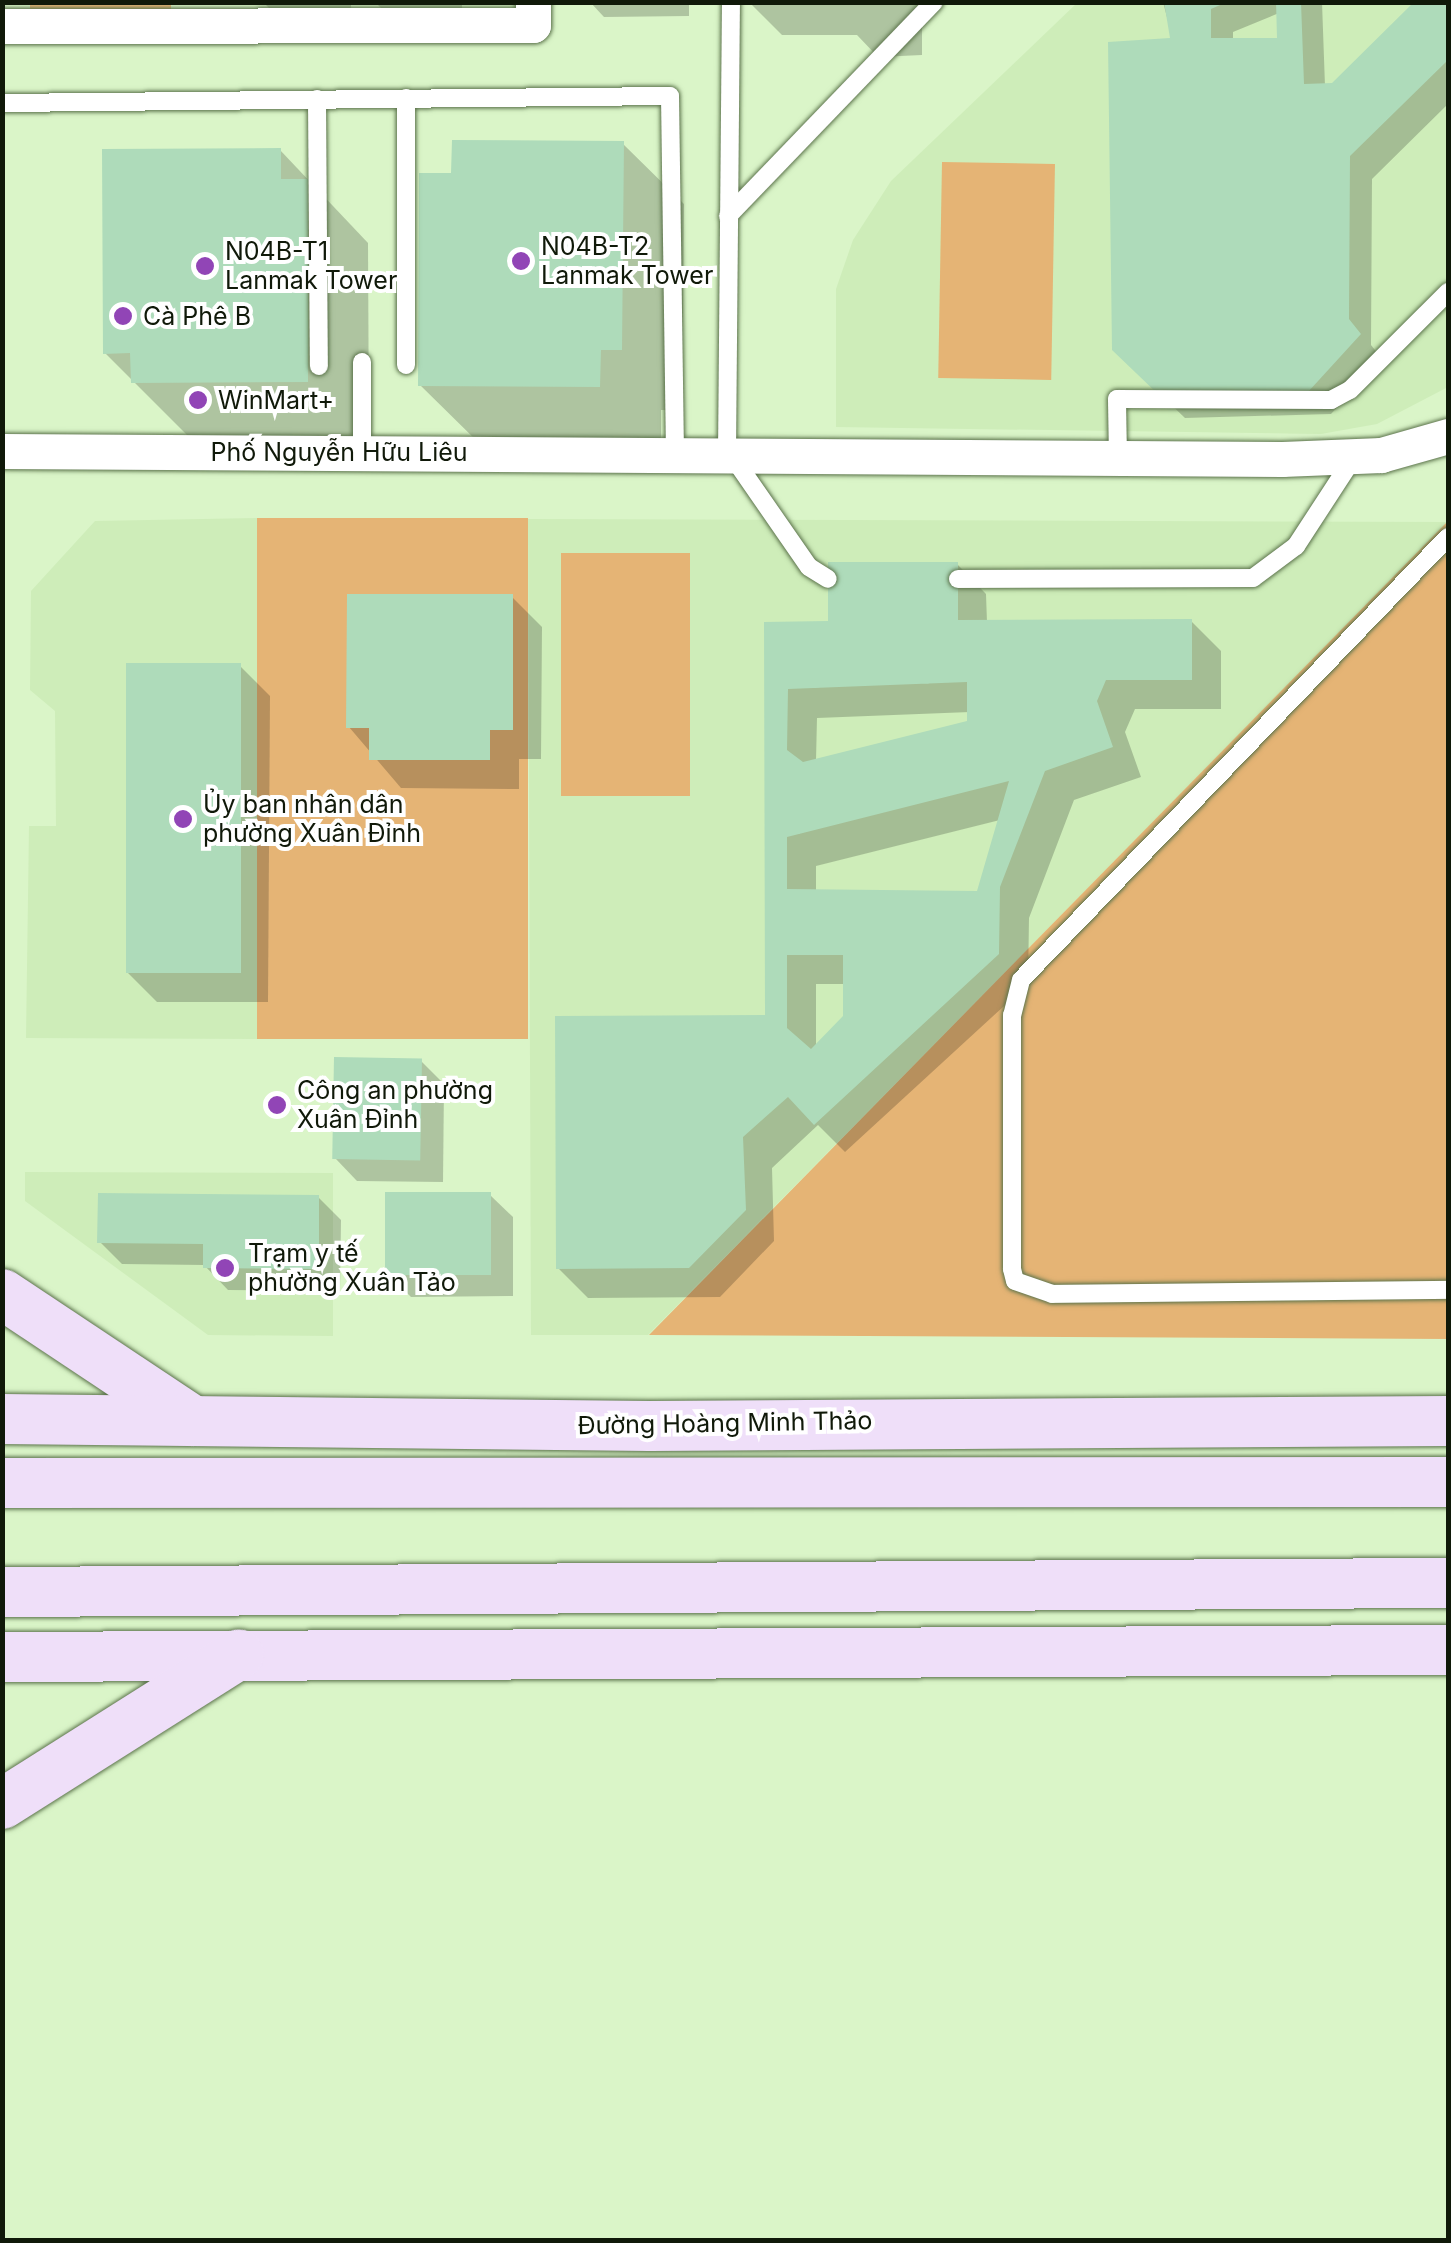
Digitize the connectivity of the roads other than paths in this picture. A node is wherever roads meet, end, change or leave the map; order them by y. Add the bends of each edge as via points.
1 (533, 2) edge
2 (731, 2) edge
3 (934, 2) edge
4 (186, 15) edge
5 (2, 26) edge
6 (406, 98) junction
7 (318, 99) junction
8 (2, 104) edge
9 (728, 216) junction
10 (1448, 292) edge
11 (362, 362) dead end
12 (406, 365) dead end
13 (319, 366) dead end
14 (1448, 436) edge
15 (2, 450) edge
16 (362, 452) junction
17 (676, 455) junction
18 (729, 455) junction
19 (1354, 456) junction
20 (1118, 458) junction
21 (1448, 537) edge
22 (828, 579) dead end
23 (958, 580) dead end
24 (1448, 1290) edge
25 (2, 1294) edge
26 (2, 1418) edge
27 (192, 1421) junction
28 (1448, 1421) edge
29 (650, 1426) junction
30 (1448, 1482) edge
31 (2, 1483) edge
32 (650, 1483) junction
33 (1448, 1583) edge
34 (241, 1591) junction
35 (2, 1592) edge
36 (1448, 1650) edge
37 (242, 1651) junction
38 (2, 1657) edge
39 (2, 1804) edge

1 - 4 street via 533,26
2 - 9 lane
3 - 9 lane
4 - 5 street
6 - 7 lane
6 - 12 lane
6 - 17 lane via 670,96
7 - 8 lane
7 - 13 lane
9 - 18 lane
10 - 20 lane via 1350,390 1331,400 1117,399
11 - 16 lane
14 - 19 street, Phố Nguyễn Hữu Liêu via 1428,447
15 - 16 street, Phố Nguyễn Hữu Liêu
16 - 17 street, Phố Nguyễn Hữu Liêu
17 - 18 street, Phố Nguyễn Hữu Liêu
18 - 20 street, Phố Nguyễn Hữu Liêu
18 - 22 lane via 808,567
19 - 20 street, Phố Nguyễn Hữu Liêu
19 - 23 lane via 1296,546 1253,578
21 - 24 lane via 1021,980 1012,1015 1015,1282 1052,1294
25 - 27 main road
26 - 27 main road, Đường Hoàng Minh Thảo
27 - 29 main road, Đường Hoàng Minh Thảo
28 - 29 main road, Đường Hoàng Minh Thảo
29 - 32 main road
30 - 32 main road
31 - 32 main road
33 - 34 main road
34 - 35 main road
34 - 37 main road
36 - 37 main road
37 - 38 main road
37 - 39 main road

